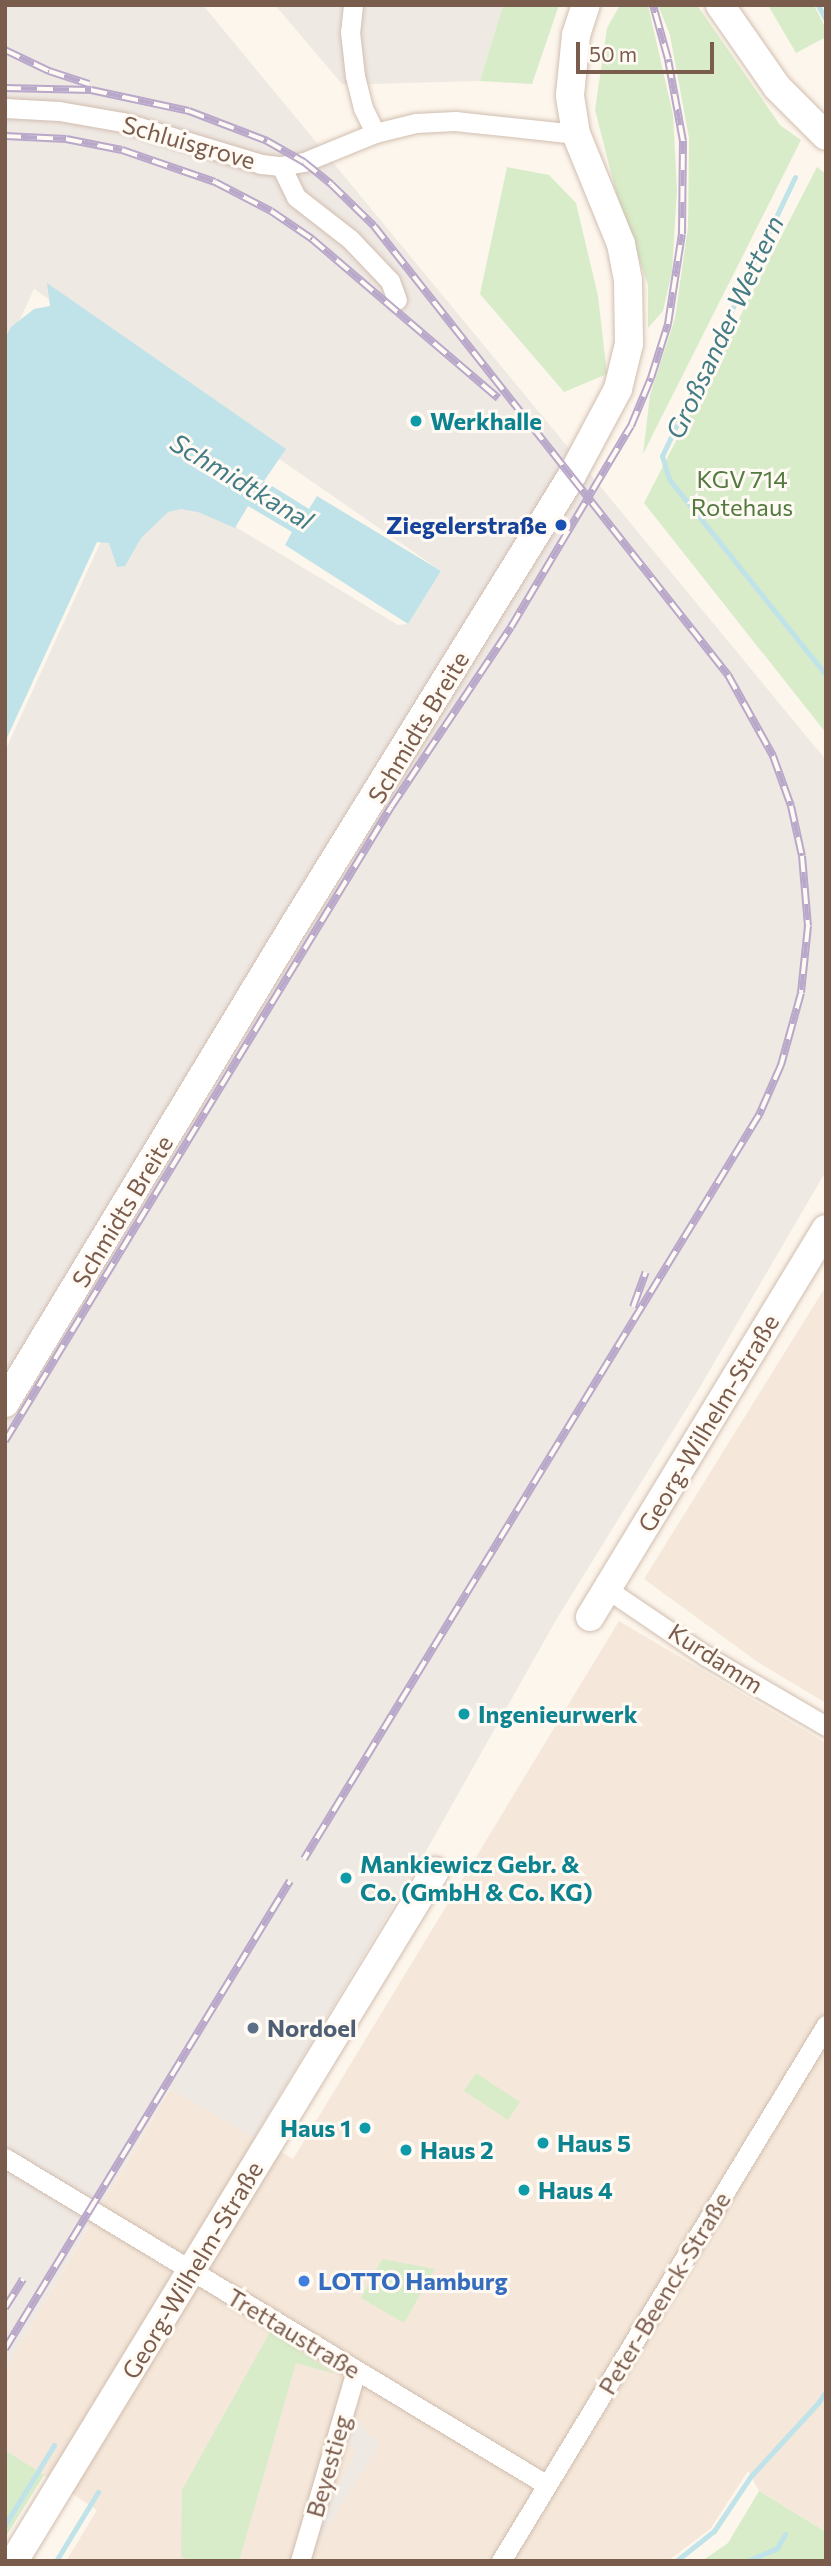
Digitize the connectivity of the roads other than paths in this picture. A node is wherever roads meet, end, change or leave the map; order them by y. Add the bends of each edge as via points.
1 (353, 5) edge
2 (586, 5) edge
3 (720, 5) edge
4 (5, 108) edge
5 (375, 133) junction
6 (576, 134) junction
7 (826, 136) edge
8 (282, 166) junction
9 (397, 300) dead end
10 (826, 1229) edge
11 (5, 1403) edge
12 (607, 1589) junction
13 (590, 1617) dead end
14 (826, 1726) edge
15 (435, 1871) dead end
16 (826, 2025) edge
17 (5, 2158) edge
18 (192, 2270) junction
19 (356, 2371) junction
20 (547, 2485) junction
21 (15, 2561) edge
22 (300, 2561) edge
23 (501, 2561) edge

1 - 5 street via 355,76
2 - 6 main road, Schmidts Breite via 570,76
3 - 7 main road via 777,87
4 - 8 street, Schluisgrove via 123,122 261,164
5 - 6 street, Schluisgrove via 455,121
5 - 8 street, Schluisgrove via 328,154
6 - 11 main road, Schmidts Breite via 621,244 628,280 629,344 618,388 571,477
8 - 9 street via 296,197 349,239 390,281
10 - 12 main road, Georg-Wilhelm-Straße
12 - 13 main road, Georg-Wilhelm-Straße
12 - 14 street, Kurdamm via 706,1656
15 - 18 main road, Georg-Wilhelm-Straße
16 - 20 street, Peter-Beenck-Straße
17 - 18 street, Trettaustraße
18 - 19 street, Trettaustraße
18 - 21 main road, Georg-Wilhelm-Straße
19 - 20 street, Trettaustraße
19 - 22 street, Beyestieg
20 - 23 street, Peter-Beenck-Straße

